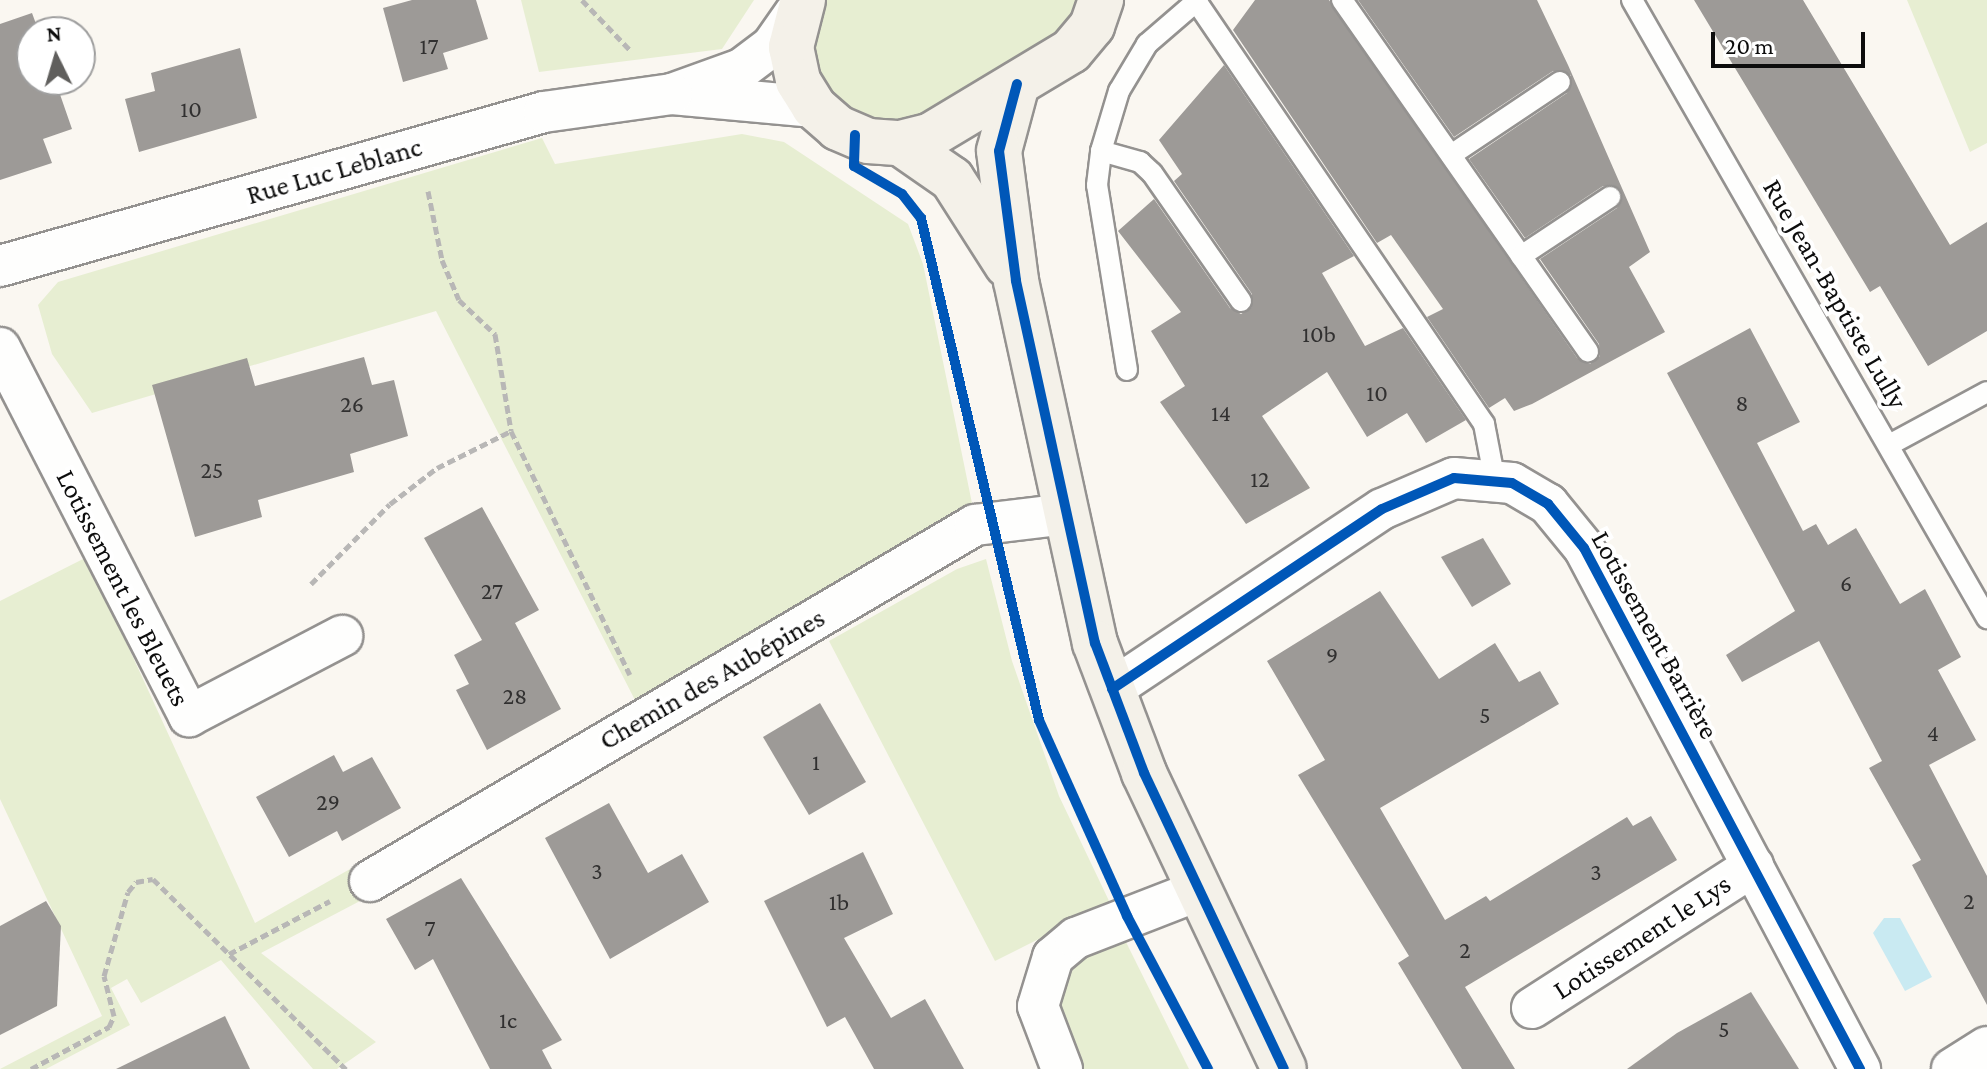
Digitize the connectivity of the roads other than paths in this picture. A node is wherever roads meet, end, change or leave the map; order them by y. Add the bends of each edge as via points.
1 (1101, 0) edge
2 (1342, 0) edge
3 (1632, 0) edge
4 (1197, 1) edge
5 (799, 7) edge
6 (1560, 82) dead end
7 (1017, 84) junction
8 (672, 94) junction
9 (814, 107) junction
10 (900, 143) junction
11 (1101, 151) junction
12 (1451, 155) junction
13 (1610, 197) dead end
14 (1521, 256) junction
15 (0, 266) edge
16 (1016, 281) junction
17 (1241, 301) dead end
18 (0, 348) edge
19 (1588, 351) dead end
20 (1127, 370) dead end
21 (1987, 392) edge
22 (1889, 445) junction
23 (1495, 481) junction
24 (1066, 514) junction
25 (1987, 618) edge
26 (342, 636) dead end
27 (1112, 689) junction
28 (1753, 866) junction
29 (370, 881) road end
30 (1200, 890) junction
31 (1532, 1008) dead end
32 (1987, 1047) edge
33 (1062, 1069) edge
34 (1284, 1069) edge
35 (1860, 1069) edge
36 (1952, 1069) edge

1 - 7 street via 1092,26 1071,51
2 - 12 lane
3 - 22 lane, Rue Jean-Baptiste Lully
4 - 11 lane via 1147,44 1119,91
4 - 23 lane via 1484,424
5 - 8 street, Rue Luc Leblanc via 772,46 741,69
5 - 9 street via 791,47 798,81
6 - 12 lane
7 - 10 street via 931,135
7 - 16 street via 999,151
8 - 9 street, Rue Luc Leblanc
8 - 15 street, Rue Luc Leblanc via 544,112
9 - 10 street via 838,128 868,141
10 - 16 street via 952,179
11 - 17 lane via 1140,162 1152,173
11 - 20 lane via 1097,185
12 - 14 lane
13 - 14 lane
14 - 19 lane
16 - 24 street
18 - 26 street, Lotissement les Bleuets via 189,716
21 - 22 lane
22 - 25 lane, Rue Jean-Baptiste Lully
23 - 27 street, Lotissement Barrière via 1454,478 1382,509
23 - 28 street, Lotissement Barrière via 1512,483 1548,504 1584,548
24 - 27 street via 1095,643
24 - 29 street, Chemin des Aubépines via 975,525
27 - 30 street
28 - 31 street, Lotissement le Lys
28 - 35 street, Lotissement Barrière
30 - 33 street via 1076,938 1053,957 1038,1006
30 - 34 street
32 - 36 street

